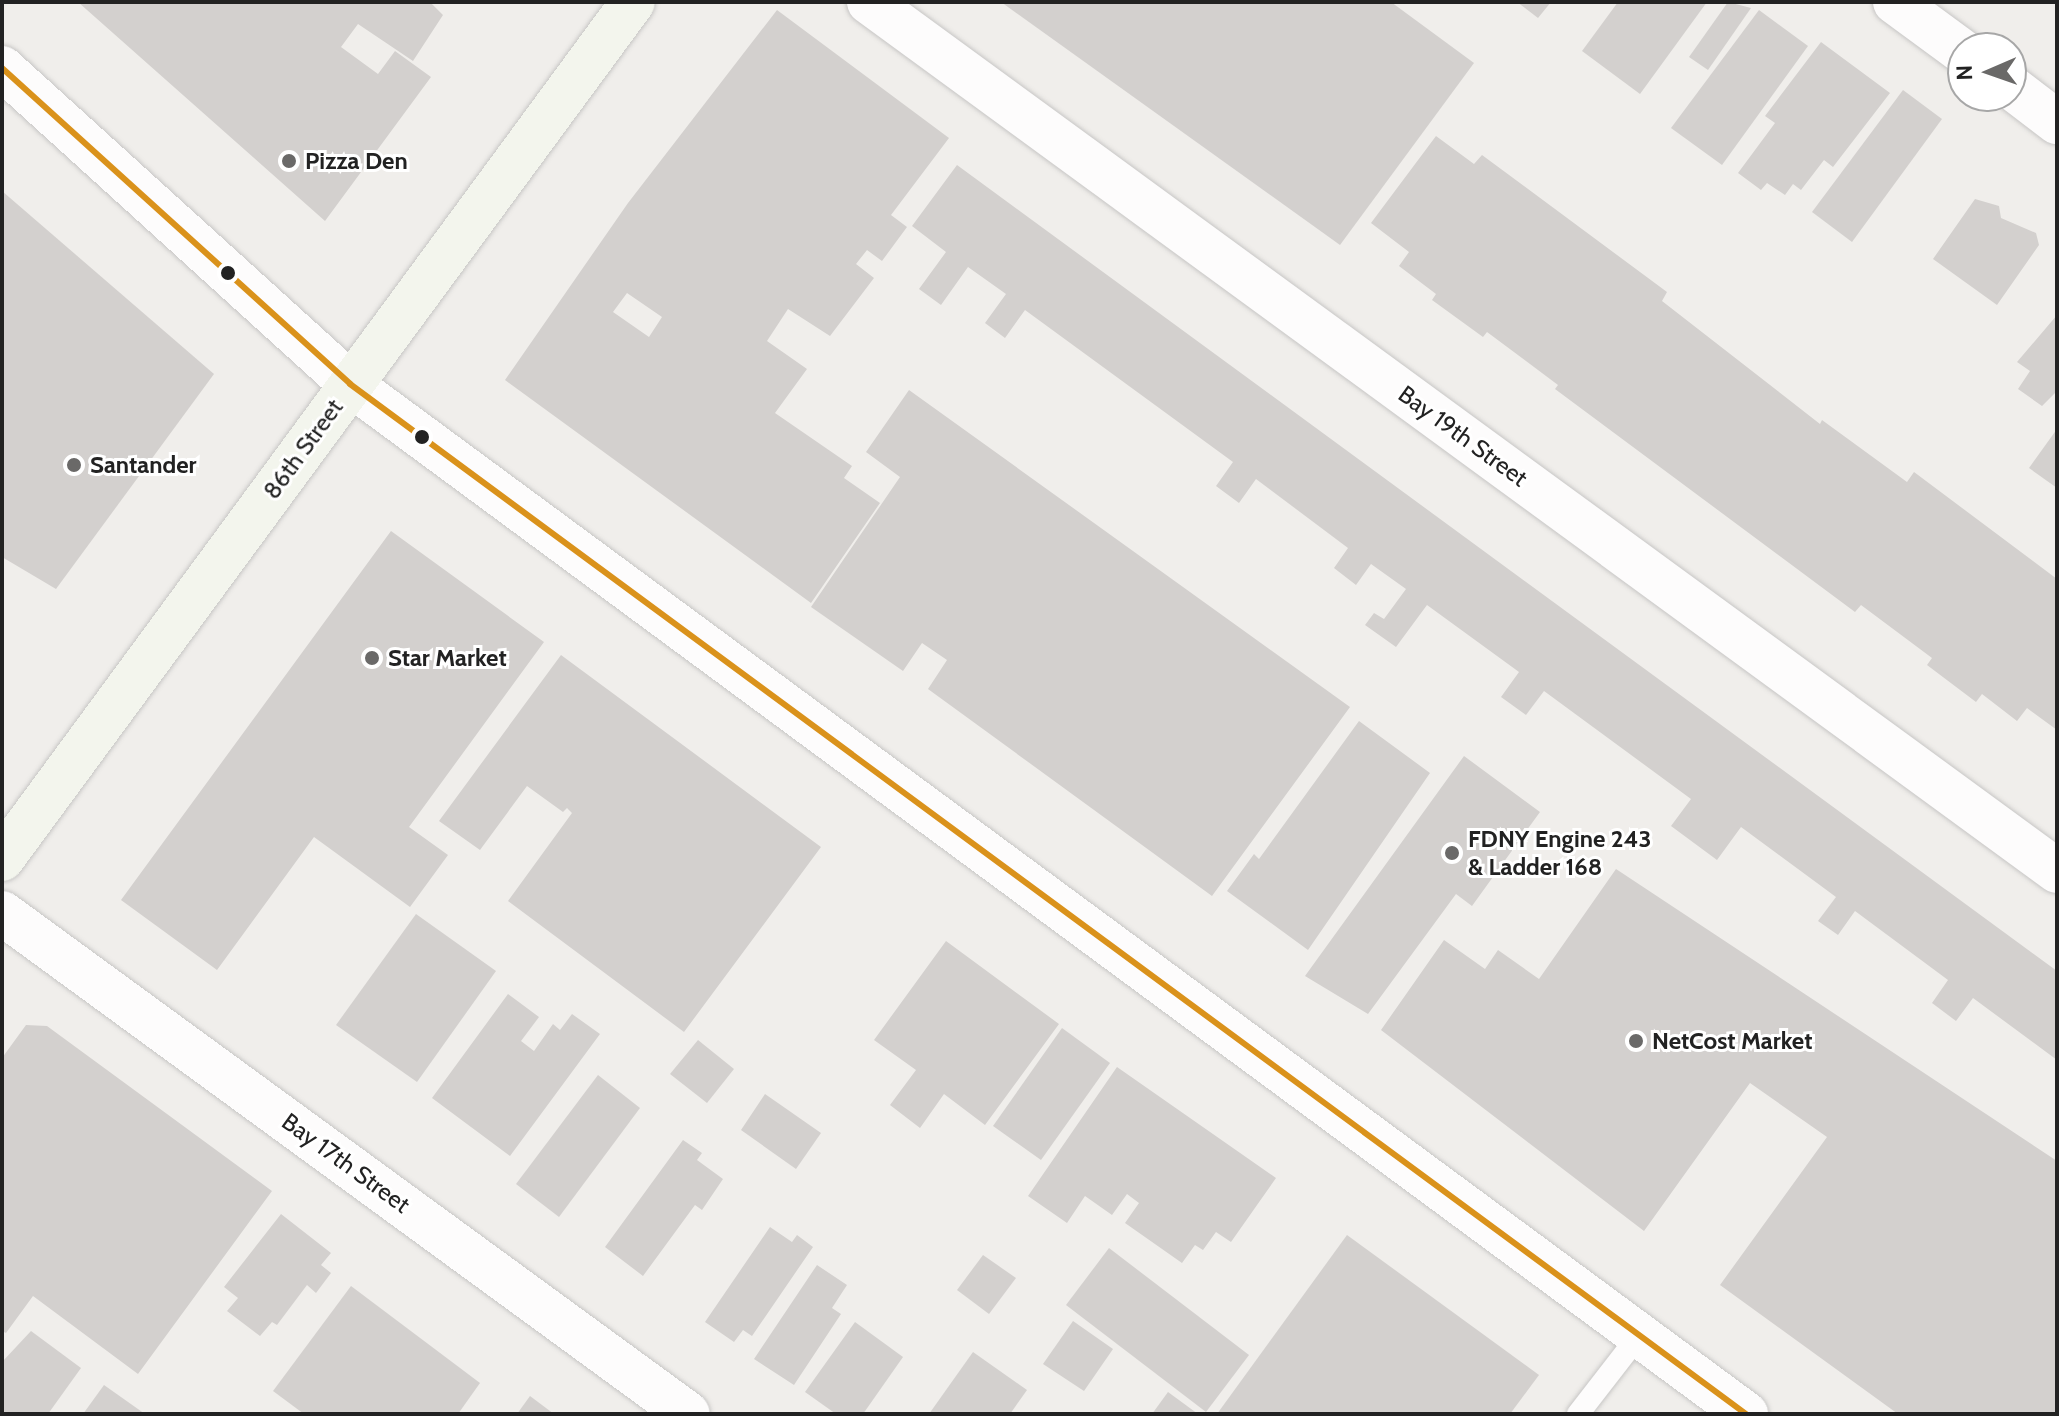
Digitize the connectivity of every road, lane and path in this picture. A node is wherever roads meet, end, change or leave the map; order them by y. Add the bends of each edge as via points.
1 (633, 2) edge
2 (869, 2) edge
3 (1895, 2) edge
4 (1947, 40) edge
5 (2, 68) edge
6 (2027, 99) edge
7 (2057, 122) edge
8 (350, 384) junction
9 (2, 859) edge
10 (2057, 871) edge
11 (2, 913) edge
12 (1640, 1334) junction
13 (688, 1414) edge
14 (1578, 1414) edge
15 (1746, 1414) edge

1 - 8 main road, 86th Street
2 - 10 street, Bay 19th Street
3 - 4 street
5 - 8 street
6 - 7 street
8 - 9 main road, 86th Street
8 - 12 street
11 - 13 street, Bay 17th Street
12 - 14 lane
12 - 15 street

